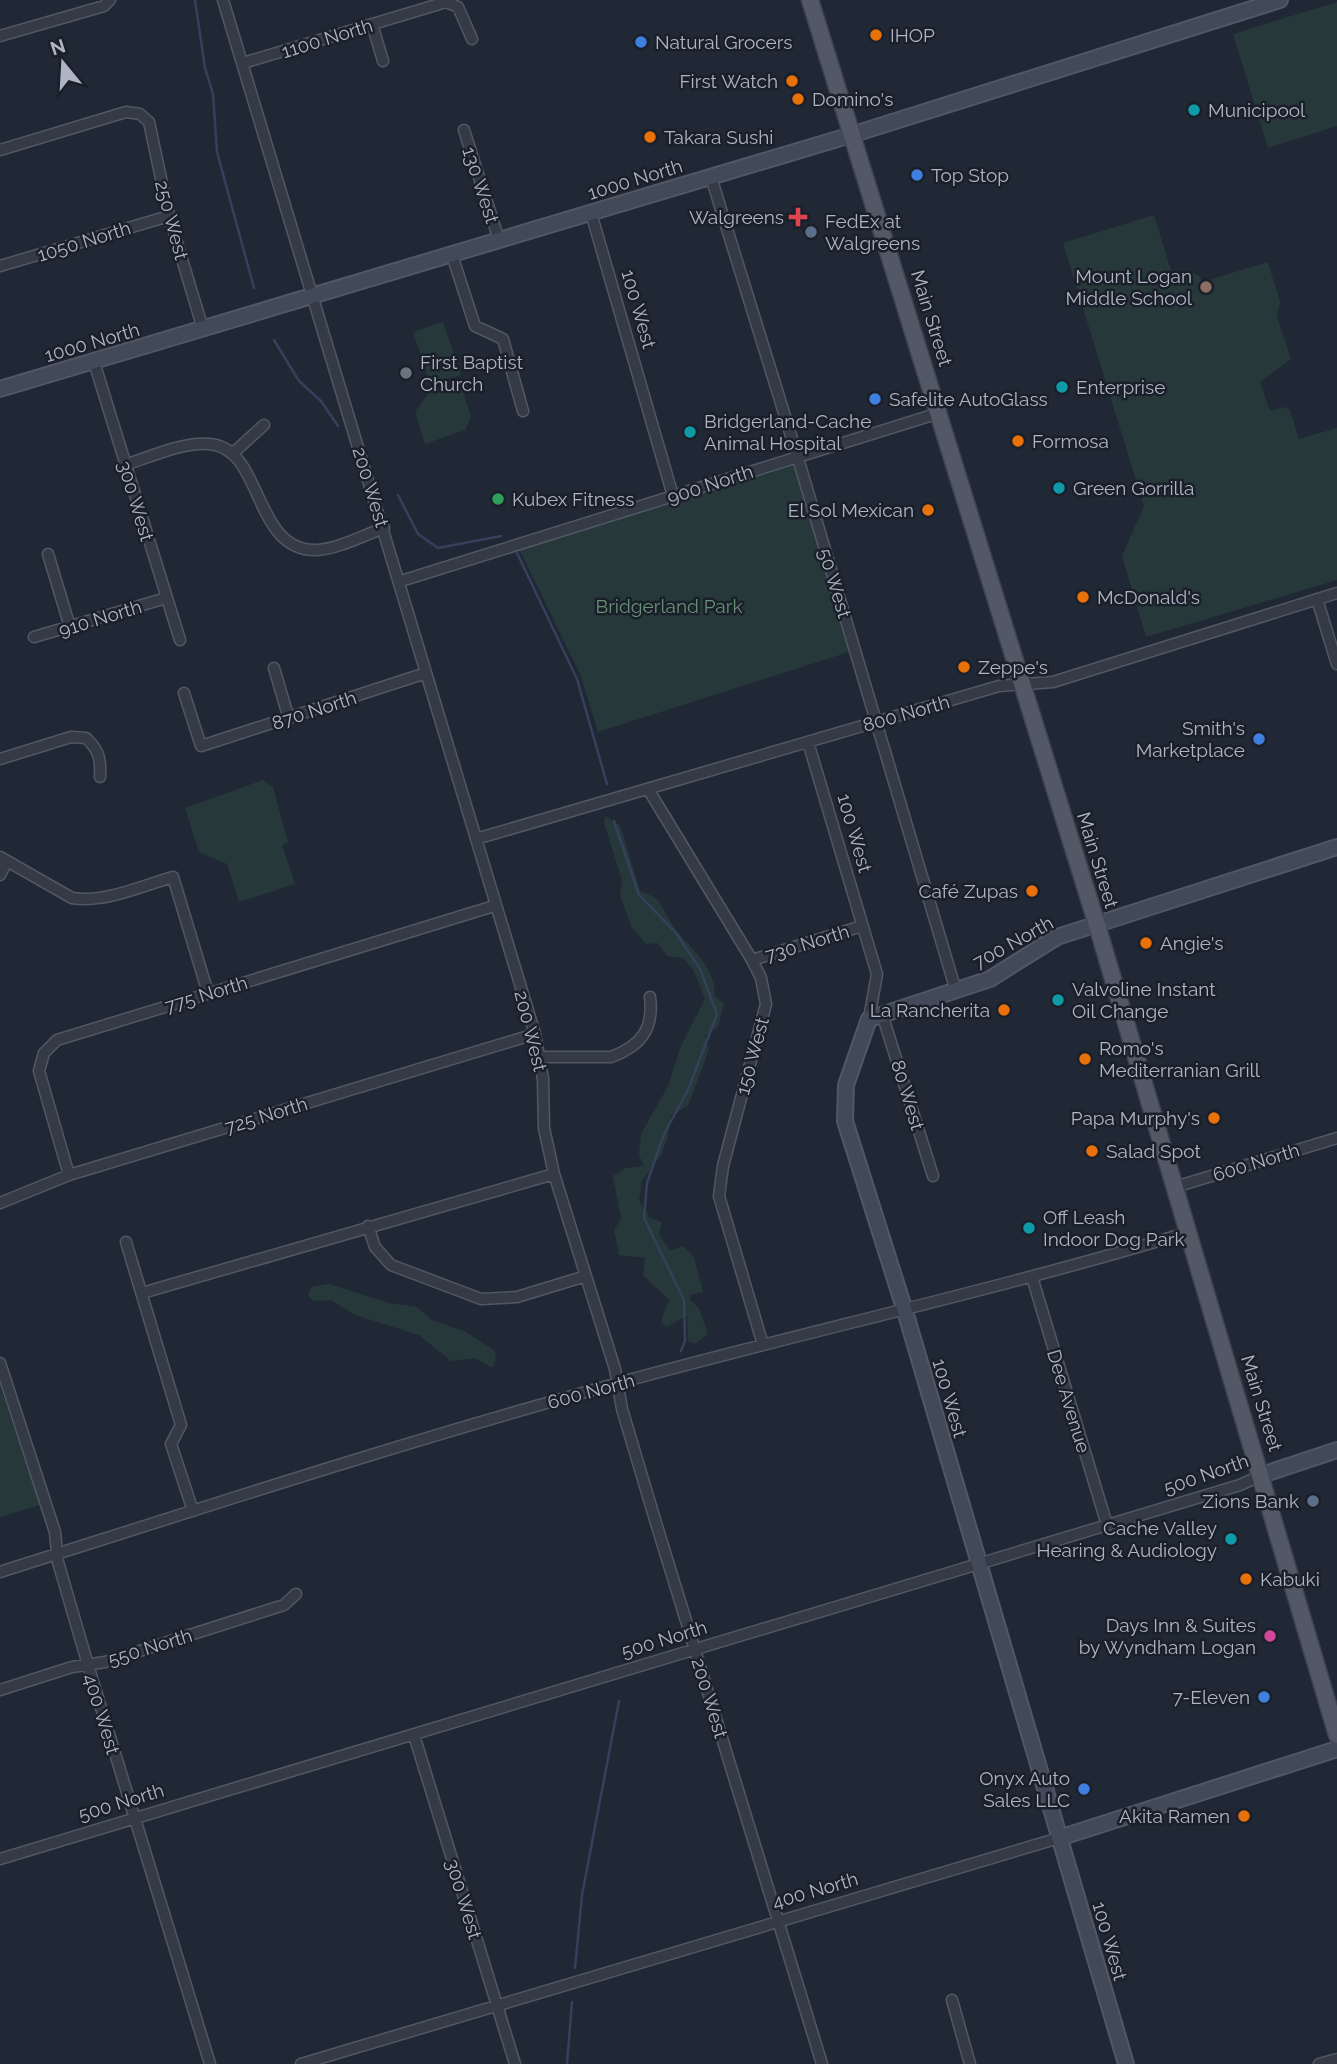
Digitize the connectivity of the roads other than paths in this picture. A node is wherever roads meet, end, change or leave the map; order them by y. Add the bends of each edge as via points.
1 (110, 0) edge
2 (223, 0) edge
3 (810, 0) edge
4 (1280, 0) edge
5 (372, 24) junction
6 (0, 36) edge
7 (472, 39) dead end
8 (383, 61) dead end
9 (243, 64) junction
10 (464, 130) dead end
11 (851, 135) junction
12 (0, 150) edge
13 (711, 177) junction
14 (591, 213) junction
15 (169, 216) junction
16 (499, 240) junction
17 (452, 255) junction
18 (0, 267) edge
19 (314, 296) junction
20 (203, 329) junction
21 (94, 362) junction
22 (0, 389) edge
23 (523, 411) dead end
24 (939, 413) junction
25 (264, 425) dead end
26 (232, 454) junction
27 (797, 455) junction
28 (125, 465) junction
29 (673, 496) junction
30 (384, 528) junction
31 (48, 554) dead end
32 (401, 581) junction
33 (1337, 593) edge
34 (166, 598) junction
35 (1317, 599) junction
36 (70, 626) junction
37 (34, 637) dead end
38 (180, 640) dead end
39 (1337, 664) edge
40 (274, 668) dead end
41 (426, 673) junction
42 (1023, 685) junction
43 (184, 693) dead end
44 (289, 719) junction
45 (875, 722) junction
46 (808, 742) junction
47 (0, 759) edge
48 (100, 777) dead end
49 (648, 789) junction
50 (476, 839) junction
51 (1337, 847) edge
52 (4, 859) edge
53 (0, 875) edge
54 (494, 906) junction
55 (1097, 925) junction
56 (862, 926) junction
57 (752, 960) junction
58 (956, 991) junction
59 (208, 993) junction
60 (650, 998) dead end
61 (876, 1017) junction
62 (535, 1034) junction
63 (541, 1057) junction
64 (1337, 1138) edge
65 (554, 1174) junction
66 (69, 1175) junction
67 (933, 1176) dead end
68 (1175, 1187) junction
69 (0, 1203) edge
70 (368, 1226) junction
71 (1188, 1232) junction
72 (127, 1242) dead end
73 (586, 1276) junction
74 (1032, 1277) junction
75 (142, 1293) junction
76 (905, 1311) junction
77 (763, 1345) junction
78 (0, 1363) edge
79 (618, 1383) junction
80 (1337, 1450) edge
81 (1262, 1475) junction
82 (192, 1511) junction
83 (1107, 1525) junction
84 (57, 1554) junction
85 (978, 1564) junction
86 (0, 1572) edge
87 (296, 1594) dead end
88 (695, 1649) junction
89 (88, 1665) junction
90 (0, 1690) edge
91 (414, 1735) junction
92 (1337, 1735) edge
93 (1337, 1749) edge
94 (134, 1818) junction
95 (1059, 1838) junction
96 (0, 1859) edge
97 (779, 1921) junction
98 (952, 2000) dead end
99 (496, 2004) junction
100 (1337, 2059) edge
101 (210, 2064) edge
102 (301, 2064) edge
103 (515, 2064) edge
104 (822, 2064) edge
105 (970, 2064) edge
106 (1126, 2064) edge
107 (1319, 2064) edge

1 - 6 street via 104,6
2 - 9 street, 200 West
3 - 11 main road, Main Street
4 - 11 street, 1000 North
5 - 7 street, 1100 North via 446,2 458,7
5 - 8 street
5 - 9 street, 1100 North
9 - 19 street, 200 West
10 - 16 street, 130 West
11 - 13 street, 1000 North
11 - 24 main road, Main Street
12 - 15 street, 250 West via 126,112 140,114 149,122
13 - 14 street, 1000 North
13 - 27 street, 50 West
14 - 16 street, 1000 North
14 - 29 street, 100 West
15 - 18 street, 1050 North
15 - 20 street, 250 West
16 - 17 street, 1000 North
17 - 19 street, 1000 North
17 - 23 street via 475,326 503,339
19 - 20 street, 1000 North
19 - 30 street, 200 West
20 - 21 street, 1000 North
21 - 22 street, 1000 North
21 - 28 street, 300 West
24 - 27 street, 900 North
24 - 42 main road, Main Street
25 - 26 street
26 - 28 street via 211,443 195,444
26 - 30 street via 278,534 298,548 320,550
27 - 29 street, 900 North
27 - 45 street, 50 West
28 - 34 street, 300 West
29 - 32 street, 900 North
30 - 32 street, 200 West
31 - 36 street
32 - 41 street, 200 West
33 - 35 street, 800 North
34 - 36 street, 910 North
34 - 38 street, 300 West
35 - 39 street
35 - 42 street, 800 North via 1053,682
36 - 37 street, 910 North
40 - 44 street
41 - 44 street, 870 North
41 - 50 street, 200 West
42 - 45 street, 800 North via 999,686
42 - 55 main road, Main Street
43 - 44 street, 870 North via 201,746
45 - 46 street, 800 North
45 - 58 street, 50 West
46 - 49 street, 800 North
46 - 56 street, 100 West
47 - 48 street via 71,737 86,738 97,748
49 - 50 street, 800 North
49 - 57 street, 150 West
50 - 54 street, 200 West
51 - 55 street, 700 North
52 - 53 street
52 - 59 street via 72,898 85,900 173,877
54 - 59 street, 775 North
54 - 62 street, 200 West
55 - 58 street, 700 North via 1057,937 990,979
55 - 68 main road, Main Street
56 - 57 street, 730 North
56 - 61 street, 100 West via 877,974
57 - 77 street, 150 West via 766,1004 719,1196
58 - 61 street, 700 North
59 - 66 street, 775 North via 57,1040 44,1053 39,1071
60 - 63 street via 650,1026 622,1053
61 - 67 street, 80 West
61 - 76 street, 100 West via 846,1084 845,1121
62 - 63 street, 200 West
62 - 66 street, 725 North
63 - 65 street, 200 West via 544,1128
64 - 68 street, 600 North
65 - 70 street
65 - 73 street, 200 West
66 - 69 street, 725 North
68 - 71 main road, Main Street
70 - 73 street via 375,1247 391,1265 481,1299 517,1297
70 - 75 street
71 - 74 street, 600 North
71 - 81 main road, Main Street
72 - 75 street
73 - 79 street, 200 West
74 - 76 street, 600 North
74 - 83 street, Dee Avenue
75 - 82 street via 181,1425 170,1444
76 - 77 street, 600 North
76 - 85 street, 100 West
77 - 79 street, 600 North
78 - 84 street, 400 West via 55,1532
79 - 82 street, 600 North
79 - 88 street, 200 West
80 - 81 street, 500 North
81 - 83 street, 500 North
81 - 92 main road, Main Street
82 - 84 street, 600 North
83 - 85 street, 500 North
84 - 86 street, 600 North
84 - 89 street, 400 West
85 - 88 street, 500 North
85 - 95 street, 100 West
87 - 89 street, 550 North via 284,1605
88 - 91 street, 500 North
88 - 97 street, 200 West
89 - 90 street, 550 North
89 - 94 street, 400 West
91 - 94 street, 500 North
91 - 99 street, 300 West
93 - 95 street, 400 North
94 - 96 street, 500 North
94 - 101 street, 400 West
95 - 97 street, 400 North
95 - 106 street, 100 West
97 - 99 street, 400 North
97 - 104 street, 200 West
98 - 105 street
99 - 102 street, 400 North
99 - 103 street, 300 West
100 - 107 street

